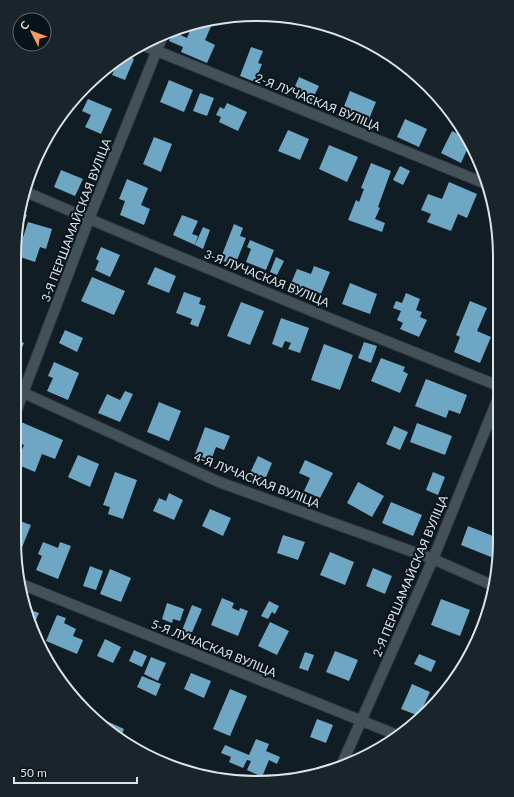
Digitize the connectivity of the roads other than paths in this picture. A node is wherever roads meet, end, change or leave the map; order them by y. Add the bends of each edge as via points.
1 (160, 42) edge
2 (148, 48) edge
3 (157, 51) junction
4 (480, 181) edge
5 (30, 194) edge
6 (89, 219) junction
7 (493, 384) edge
8 (21, 385) edge
9 (21, 391) edge
10 (493, 411) edge
11 (433, 559) junction
12 (488, 584) edge
13 (26, 586) edge
14 (361, 721) junction
15 (392, 733) edge
16 (344, 759) edge

1 - 3 street, 3-Я ПЕРШАМАЙСКАЯ ВУЛІЦА
2 - 3 street, 2-Я ЛУЧАСКАЯ ВУЛІЦА
3 - 4 street, 2-Я ЛУЧАСКАЯ ВУЛІЦА
3 - 6 street, 3-Я ПЕРШАМАЙСКАЯ ВУЛІЦА
5 - 6 street, 3-Я ЛУЧАСКАЯ ВУЛІЦА
6 - 7 street, 3-Я ЛУЧАСКАЯ ВУЛІЦА
6 - 8 street, 3-Я ПЕРШАМАЙСКАЯ ВУЛІЦА
9 - 11 street, 4-Я ЛУЧАСКАЯ ВУЛІЦА via 219,482
10 - 11 street, 2-Я ПЕРШАМАЙСКАЯ ВУЛІЦА
11 - 12 street, 4-Я ЛУЧАСКАЯ ВУЛІЦА
11 - 14 street, 2-Я ПЕРШАМАЙСКАЯ ВУЛІЦА
13 - 14 street, 5-Я ЛУЧАСКАЯ ВУЛІЦА
14 - 15 street, 5-Я ЛУЧАСКАЯ ВУЛІЦА
14 - 16 street, 2-Я ПЕРШАМАЙСКАЯ ВУЛІЦА

